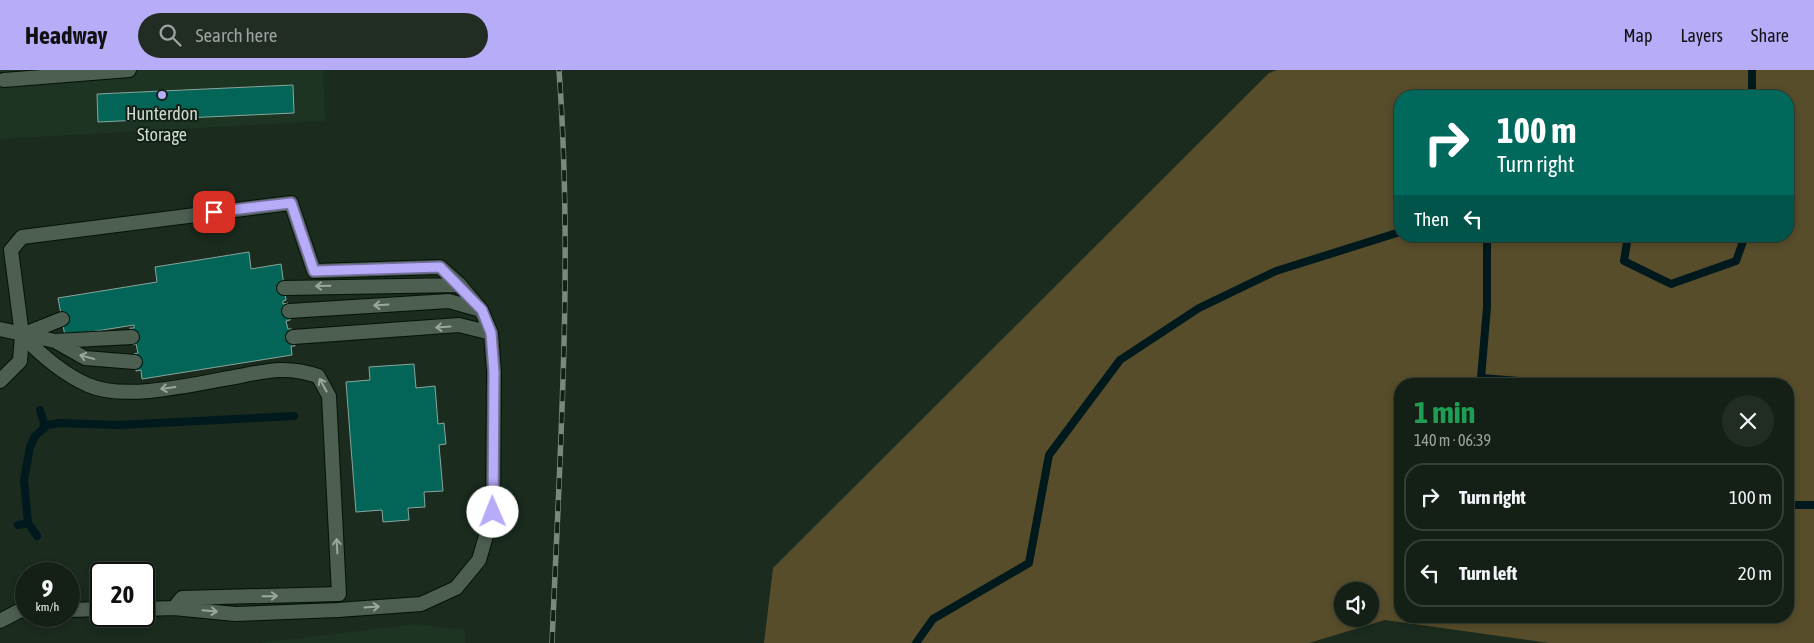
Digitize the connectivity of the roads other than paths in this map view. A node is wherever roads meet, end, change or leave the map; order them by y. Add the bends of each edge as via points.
1 (129, 70) edge
2 (83, 72) edge
3 (1, 80) edge
4 (460, 285) junction
5 (284, 288) dead end
6 (482, 310) junction
7 (289, 311) dead end
8 (62, 319) dead end
9 (0, 329) edge
10 (491, 333) junction
11 (22, 335) junction
12 (132, 337) dead end
13 (293, 337) dead end
14 (55, 341) junction
15 (135, 362) dead end
16 (0, 381) edge
17 (174, 608) junction
18 (155, 609) edge
19 (15, 612) edge
20 (0, 621) edge

1 - 2 lane
2 - 3 lane
4 -> 5 lane
4 - 6 lane
4 - 11 lane via 440,267 314,271 291,203 22,237 11,250
6 -> 7 lane via 449,301
6 - 10 lane
8 - 11 lane
9 - 11 lane
10 -> 13 lane via 459,325
17 -> 10 lane via 236,614 338,610 421,604 456,588 479,560 493,512 494,372
11 - 14 lane
11 - 16 lane via 20,361
17 -> 11 lane via 182,598 340,594 329,396 322,383 318,376 298,369 279,369 138,392 114,392 89,386 65,372 40,354
12 - 14 lane
15 -> 14 lane via 85,358
17 - 18 lane
19 - 20 lane

